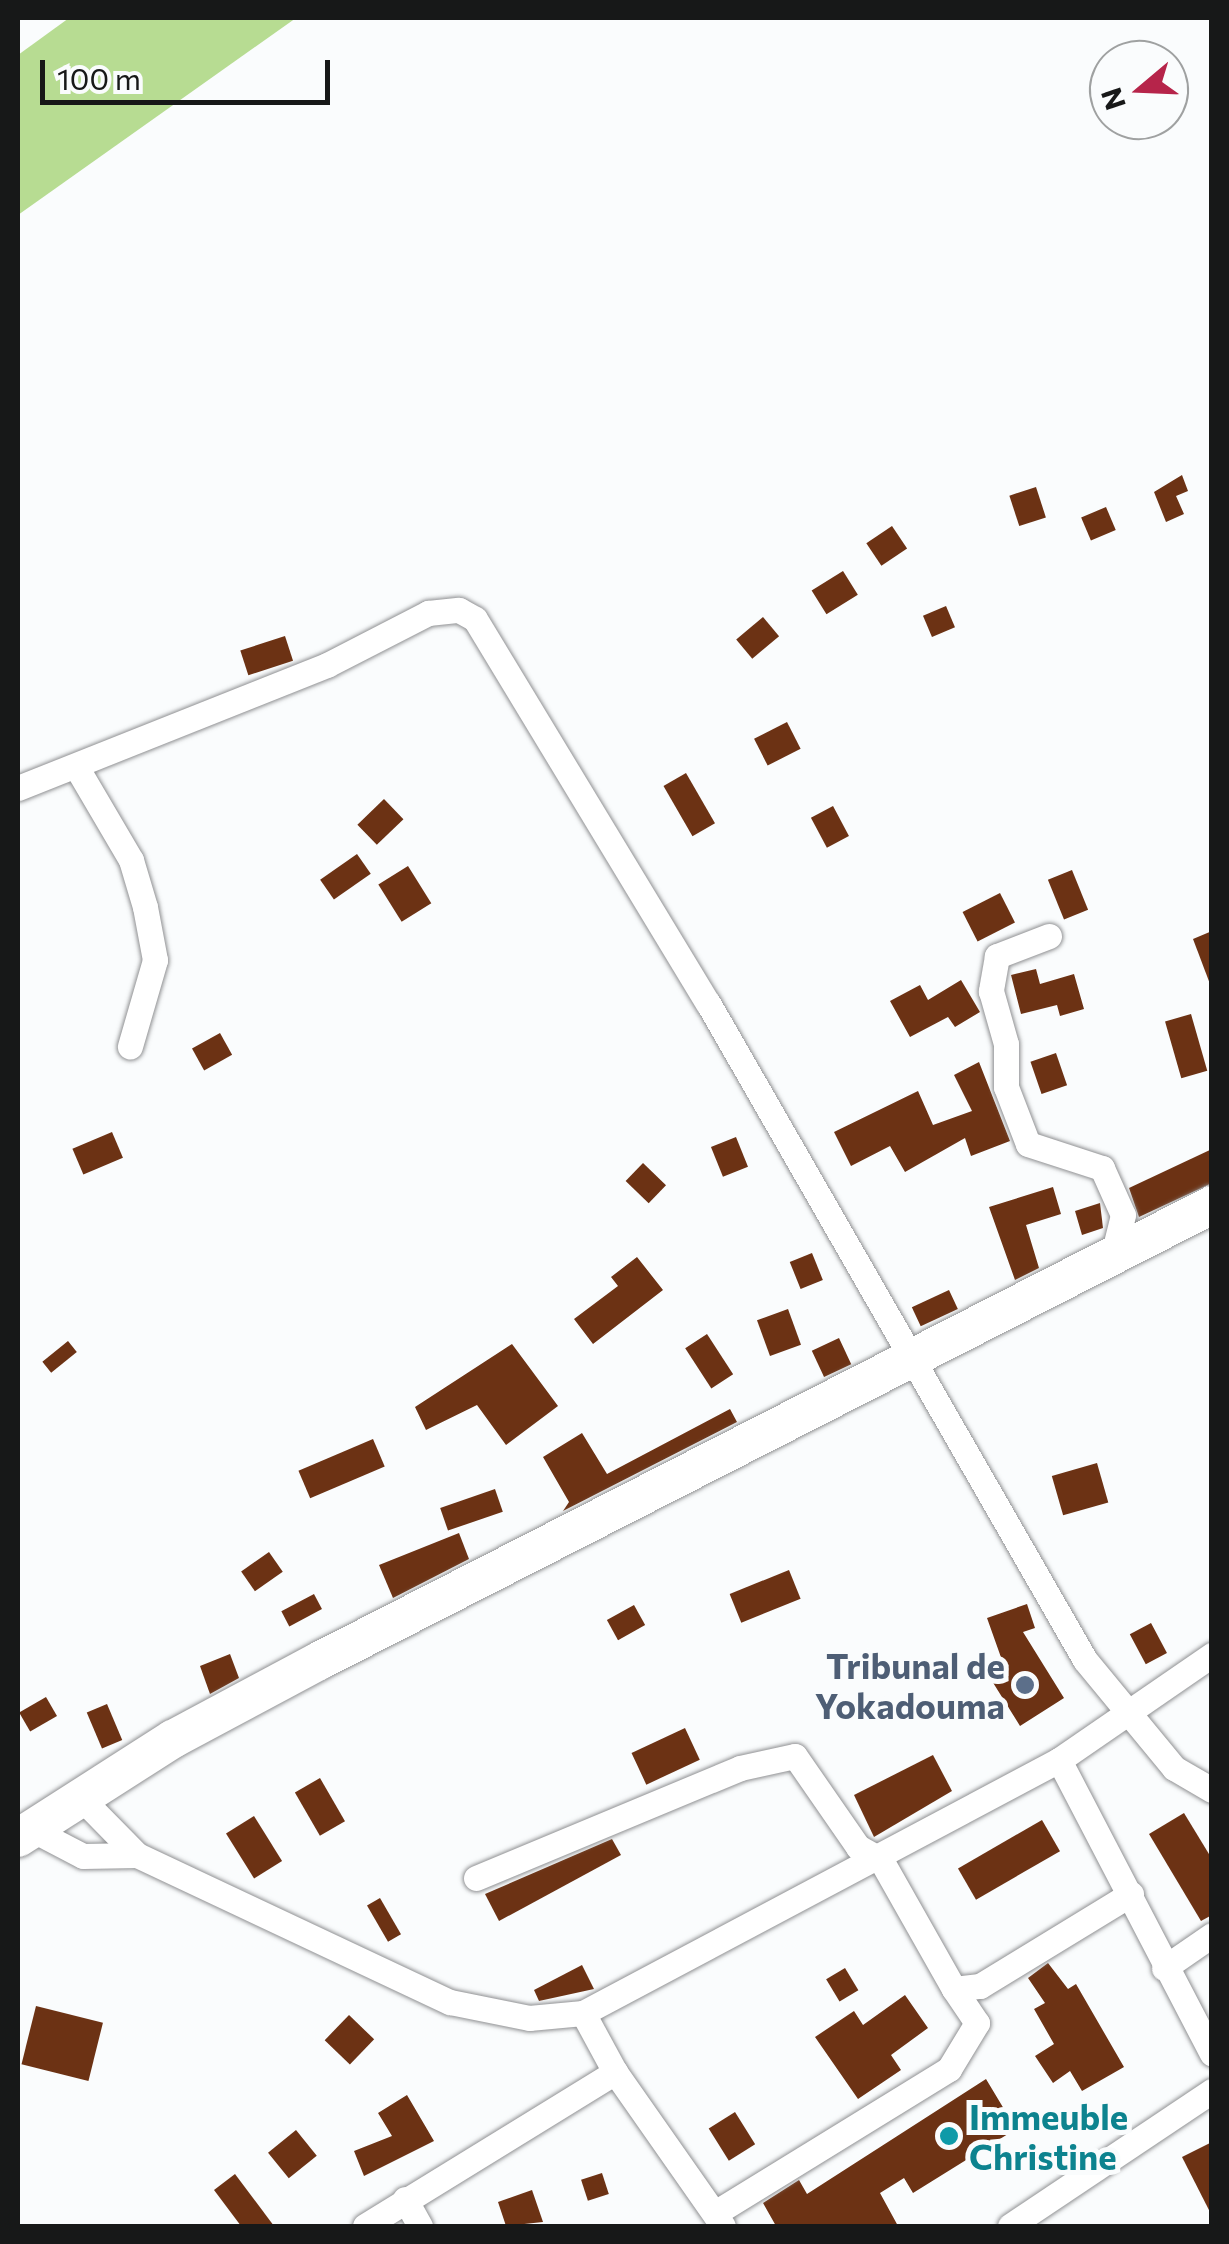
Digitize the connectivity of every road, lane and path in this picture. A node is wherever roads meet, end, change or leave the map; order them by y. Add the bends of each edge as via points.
1 (77, 768) junction
2 (18, 788) edge
3 (1049, 936) dead end
4 (130, 1046) dead end
5 (1212, 1205) edge
6 (1112, 1255) junction
7 (917, 1362) junction
8 (1212, 1655) edge
9 (1125, 1710) junction
10 (1059, 1760) junction
11 (1212, 1790) edge
12 (82, 1799) junction
13 (26, 1834) edge
14 (137, 1856) junction
15 (881, 1860) junction
16 (476, 1878) dead end
17 (1131, 1894) junction
18 (1212, 1935) edge
19 (1164, 1968) junction
20 (954, 1989) junction
21 (583, 2012) junction
22 (1212, 2054) edge
23 (616, 2072) junction
24 (1212, 2091) edge
25 (405, 2199) junction
26 (719, 2220) edge
27 (1019, 2224) edge
28 (365, 2226) edge
29 (420, 2226) edge

1 - 2 street
1 - 4 street via 131,860 145,907 155,960
1 - 7 street via 328,665 428,613 459,610 475,618
3 - 6 street via 997,956 991,991 1006,1044 1006,1087 1028,1144 1102,1168 1122,1215
5 - 6 highway
6 - 7 highway
7 - 9 street via 1085,1660
7 - 12 highway via 319,1661
8 - 9 street
9 - 10 street
9 - 11 street via 1174,1768
10 - 15 street
10 - 17 street
12 - 13 highway
12 - 14 street
13 - 14 street via 83,1856
14 - 21 street via 450,2002 529,2018
15 - 16 street via 858,1847 796,1756 740,1768
15 - 20 street
15 - 21 street
17 - 19 street
17 - 20 street via 980,1986
18 - 19 street
19 - 22 street
20 - 26 street via 977,2023 949,2069
21 - 23 street
23 - 25 street
23 - 26 street
24 - 27 street
25 - 28 street
25 - 29 street

